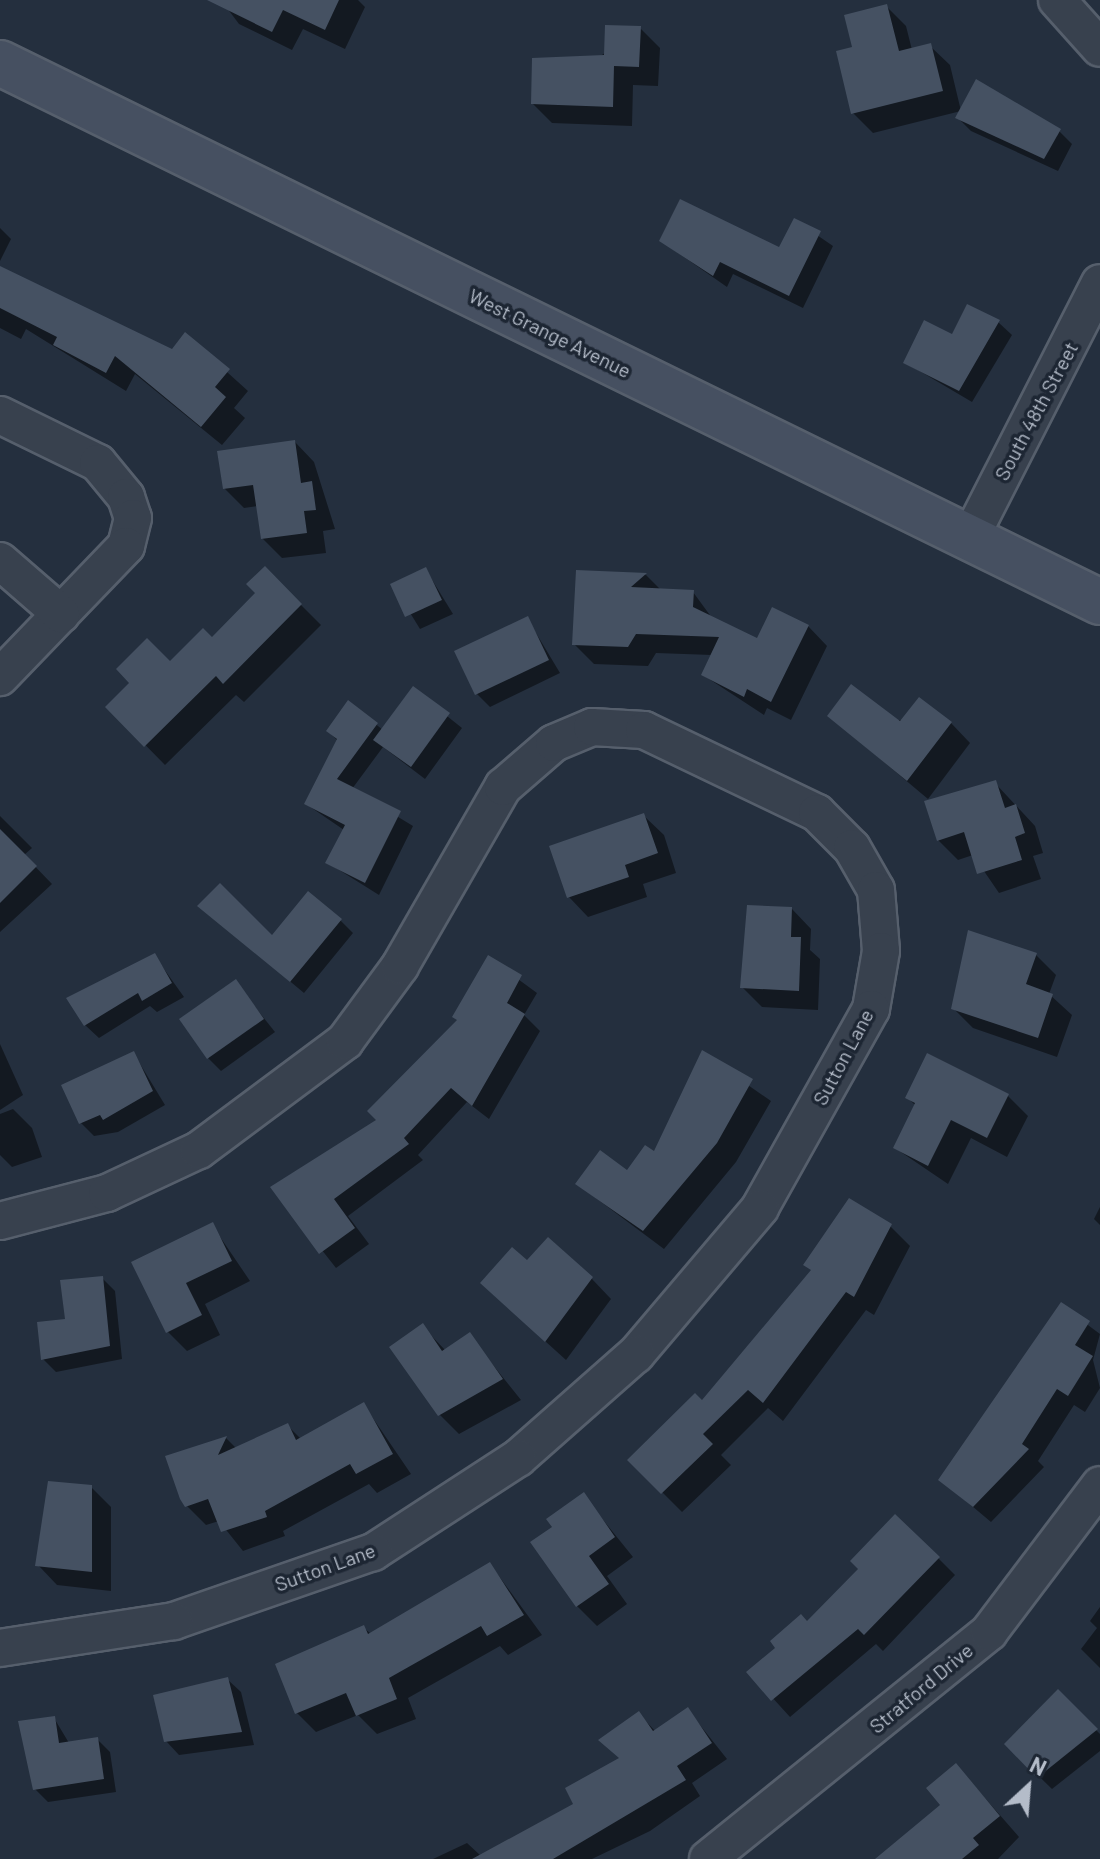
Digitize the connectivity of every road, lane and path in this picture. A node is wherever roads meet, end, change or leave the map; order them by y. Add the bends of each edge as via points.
1 (1057, 0) edge
2 (1100, 48) edge
3 (0, 63) edge
4 (1100, 283) edge
5 (0, 415) edge
6 (970, 538) junction
7 (0, 561) edge
8 (1100, 602) edge
9 (61, 614) junction
10 (0, 677) edge
11 (0, 1221) edge
12 (1100, 1485) edge
13 (0, 1648) edge
14 (708, 1859) edge

1 - 2 street
3 - 6 street, West Grange Avenue
4 - 6 street, South 48th Street
5 - 9 street via 98,463 126,497 133,518 126,546
6 - 8 street, West Grange Avenue
7 - 9 street
9 - 10 street
11 - 13 street, Sutton Lane via 107,1193 199,1150 345,1041 400,966 503,787 554,743 592,727 644,730 817,813 852,848 876,890 881,951 871,1009 760,1208 636,1354 518,1458 373,1552 174,1621
12 - 14 street, Stratford Drive via 989,1632

